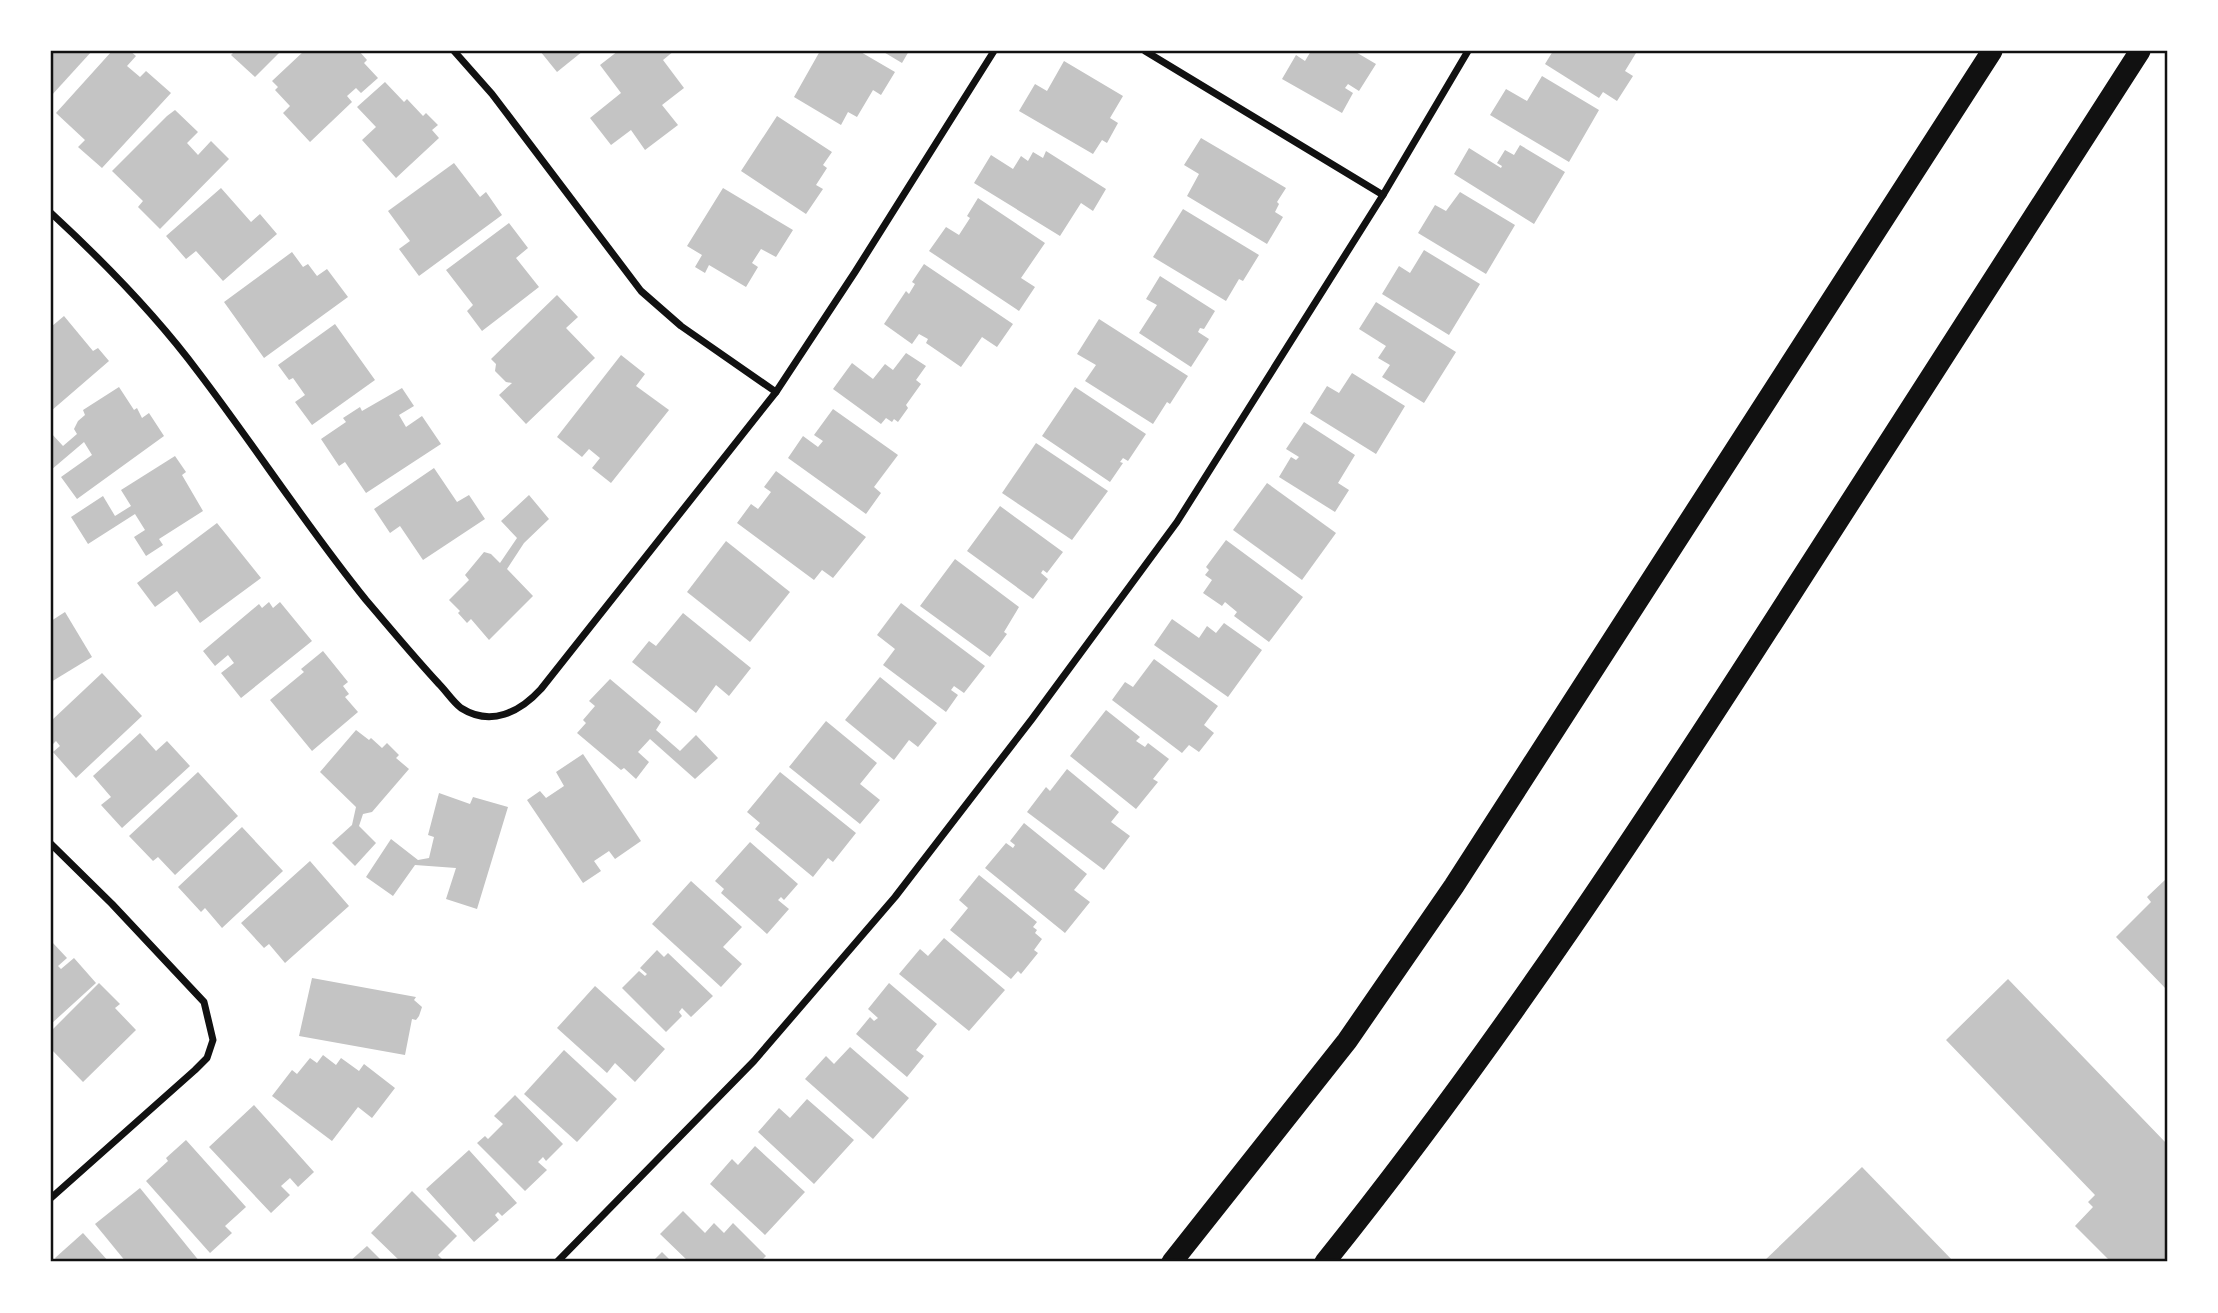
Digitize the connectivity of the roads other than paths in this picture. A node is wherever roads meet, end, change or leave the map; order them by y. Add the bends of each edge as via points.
1 (454, 51) edge
2 (994, 51) edge
3 (1144, 51) edge
4 (1468, 51) edge
5 (1992, 51) edge
6 (2140, 51) edge
7 (1383, 195) junction
8 (51, 213) edge
9 (776, 392) junction
10 (51, 844) edge
11 (51, 1198) edge
12 (557, 1262) edge
13 (1172, 1262) edge
14 (1325, 1262) edge

1 - 9 street via 492,94 641,291 681,326
2 - 9 street
3 - 7 street
4 - 7 street
5 - 13 highway via 1454,886 1347,1041
6 - 14 highway via 1675,774 1478,1062
7 - 12 street via 1177,522 903,887 754,1061
8 - 9 street via 130,292 198,371 334,561 412,654 461,707 482,716 512,713 541,689
10 - 11 street via 204,1002 213,1040 207,1058

